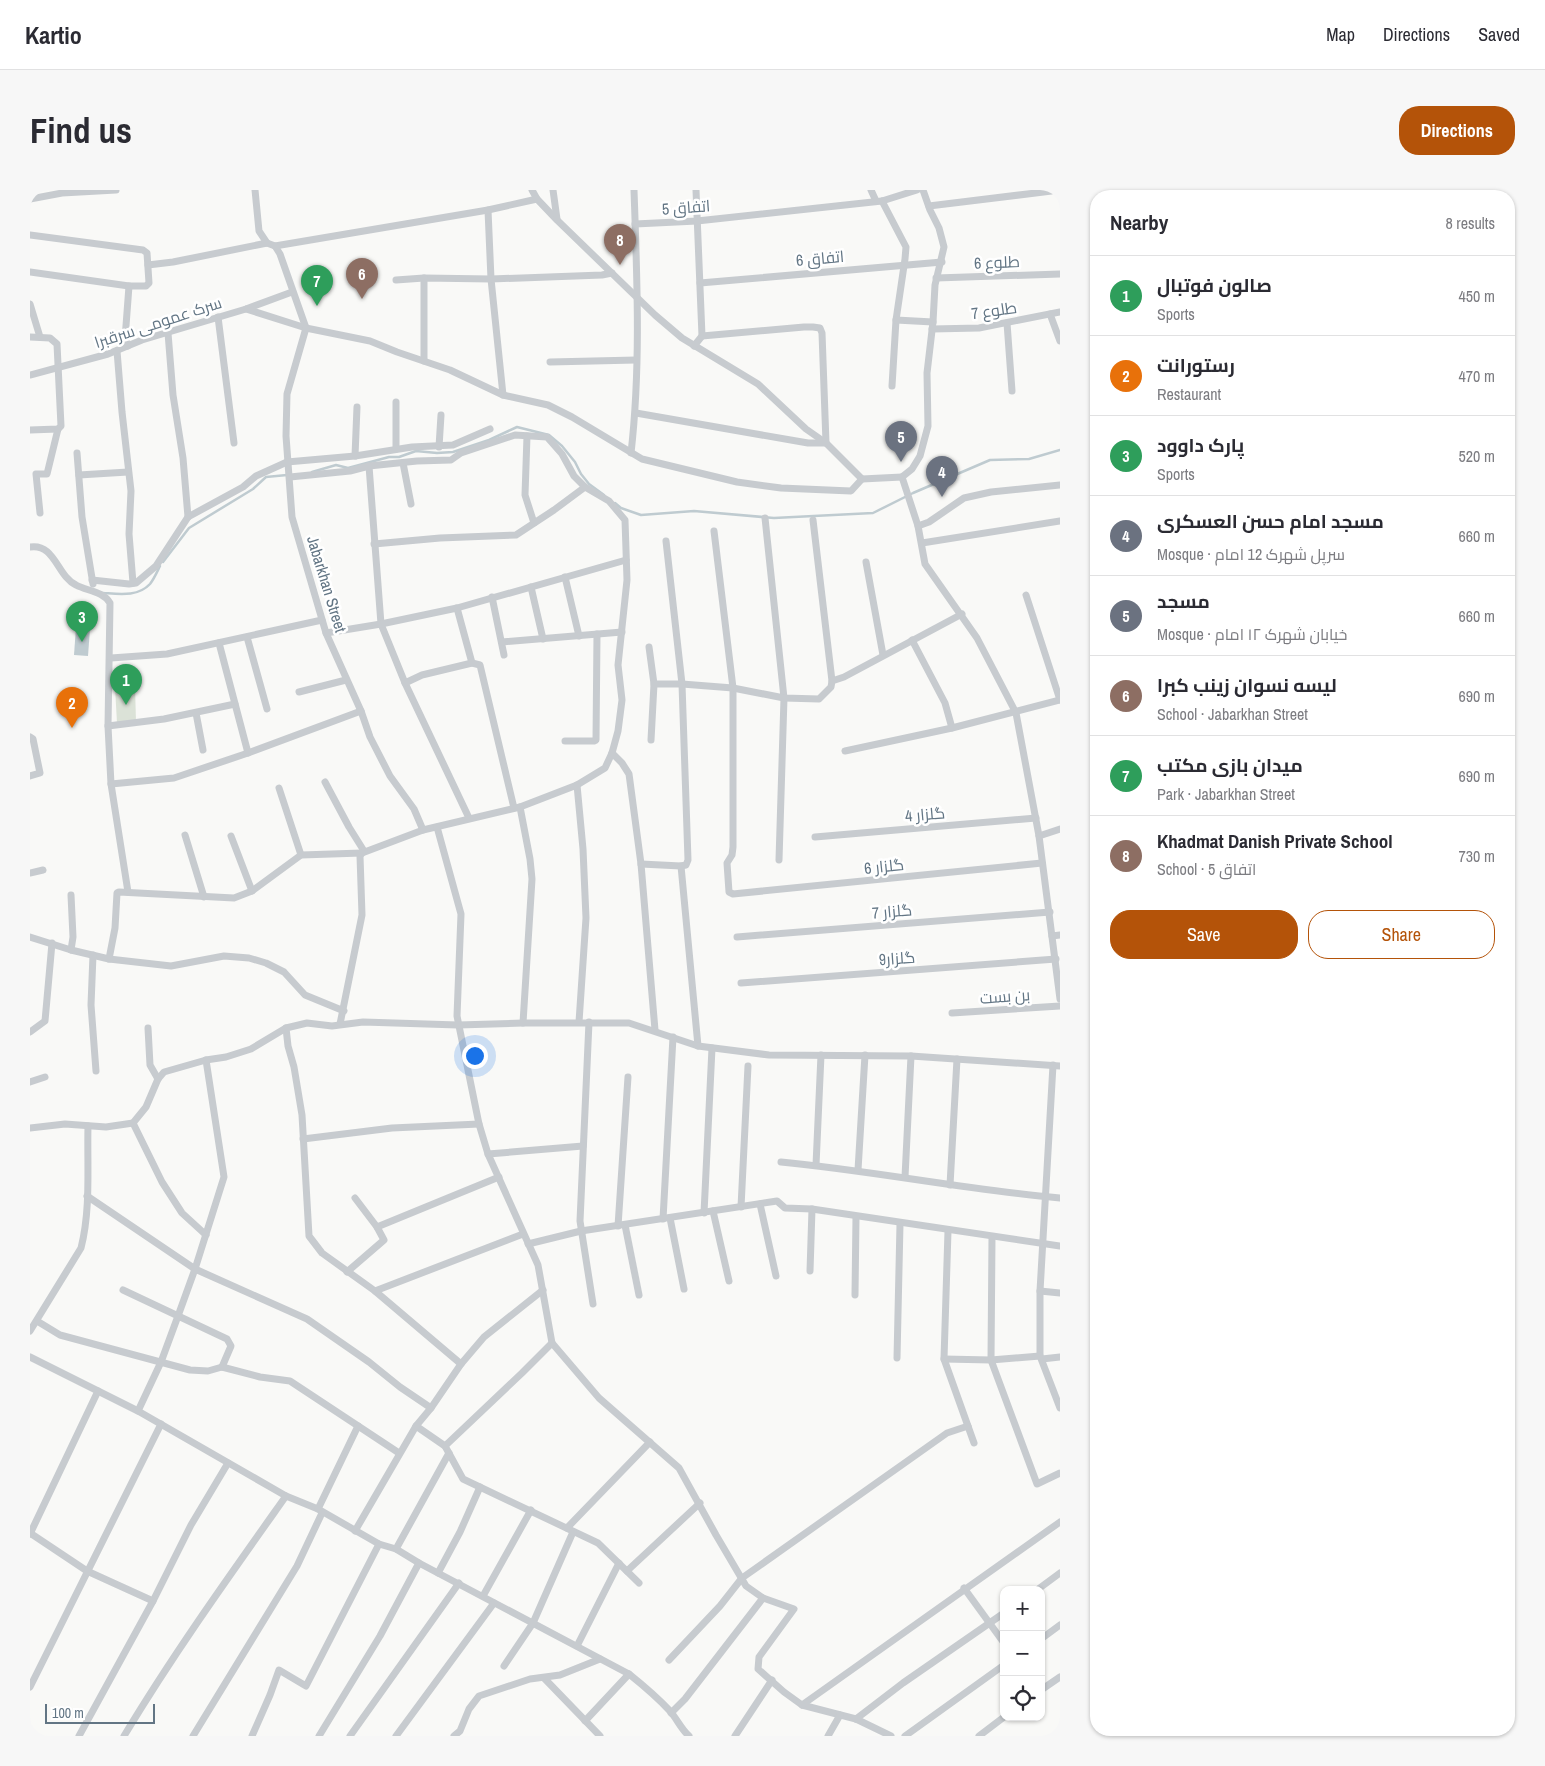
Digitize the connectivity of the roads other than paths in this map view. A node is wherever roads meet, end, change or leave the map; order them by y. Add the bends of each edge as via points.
1 (116, 190) edge
2 (255, 190) edge
3 (532, 190) edge
4 (553, 190) edge
5 (634, 190) edge
6 (696, 190) edge
7 (871, 190) edge
8 (917, 190) edge
9 (923, 190) edge
10 (1060, 190) edge
11 (30, 199) edge
12 (537, 199) junction
13 (879, 201) junction
14 (929, 206) junction
15 (488, 210) junction
16 (557, 220) junction
17 (697, 221) junction
18 (635, 224) junction
19 (30, 235) edge
20 (267, 243) junction
21 (275, 246) junction
22 (942, 262) junction
23 (148, 265) junction
24 (904, 265) junction
25 (30, 272) edge
26 (612, 273) junction
27 (1060, 274) edge
28 (424, 278) junction
29 (936, 278) junction
30 (491, 279) junction
31 (396, 280) dead end
32 (700, 283) junction
33 (129, 286) junction
34 (292, 292) junction
35 (637, 296) junction
36 (30, 304) edge
37 (246, 308) junction
38 (1060, 312) edge
39 (1050, 314) junction
40 (218, 317) junction
41 (896, 320) junction
42 (1008, 323) junction
43 (932, 326) junction
44 (306, 328) junction
45 (168, 333) junction
46 (702, 336) junction
47 (30, 337) edge
48 (40, 338) junction
49 (1060, 341) edge
50 (128, 346) junction
51 (694, 346) junction
52 (117, 351) junction
53 (636, 360) junction
54 (424, 361) junction
55 (550, 362) dead end
56 (59, 367) junction
57 (30, 375) edge
58 (892, 386) dead end
59 (1012, 390) dead end
60 (502, 395) junction
61 (396, 402) dead end
62 (357, 407) dead end
63 (636, 413) junction
64 (441, 415) dead end
65 (58, 429) junction
66 (490, 429) dead end
67 (30, 430) edge
68 (526, 436) junction
69 (234, 443) dead end
70 (826, 443) junction
71 (439, 447) junction
72 (396, 449) junction
73 (76, 453) dead end
74 (631, 453) junction
75 (355, 456) junction
76 (288, 462) junction
77 (403, 463) junction
78 (369, 466) junction
79 (128, 472) junction
80 (78, 475) junction
81 (290, 476) junction
82 (902, 477) junction
83 (862, 479) junction
84 (1060, 485) edge
85 (585, 487) junction
86 (411, 504) dead end
87 (40, 513) dead end
88 (188, 518) junction
89 (765, 518) dead end
90 (813, 520) dead end
91 (1060, 521) edge
92 (534, 523) junction
93 (918, 526) junction
94 (714, 530) dead end
95 (666, 541) dead end
96 (922, 543) junction
97 (374, 544) junction
98 (30, 547) edge
99 (626, 560) junction
100 (866, 562) dead end
101 (565, 577) junction
102 (92, 580) junction
103 (133, 583) junction
104 (531, 587) junction
105 (94, 592) junction
106 (1026, 595) dead end
107 (492, 597) junction
108 (457, 608) junction
109 (962, 614) junction
110 (322, 620) junction
111 (381, 624) junction
112 (622, 632) junction
113 (326, 633) junction
114 (597, 634) junction
115 (580, 636) junction
116 (247, 637) junction
117 (543, 639) junction
118 (912, 640) junction
119 (502, 642) junction
120 (219, 643) junction
121 (649, 647) dead end
122 (504, 655) dead end
123 (883, 655) junction
124 (110, 658) junction
125 (472, 664) junction
126 (346, 680) junction
127 (832, 681) junction
128 (405, 683) junction
129 (654, 684) junction
130 (682, 684) junction
131 (733, 688) junction
132 (299, 692) dead end
133 (784, 698) junction
134 (1060, 700) edge
135 (235, 704) junction
136 (267, 709) dead end
137 (362, 711) junction
138 (1016, 713) junction
139 (196, 714) junction
140 (108, 726) junction
141 (952, 728) junction
142 (30, 737) edge
143 (651, 740) dead end
144 (566, 741) dead end
145 (203, 750) dead end
146 (845, 751) dead end
147 (248, 753) junction
148 (612, 753) junction
149 (30, 776) edge
150 (325, 782) dead end
151 (111, 784) junction
152 (577, 785) junction
153 (279, 788) dead end
154 (517, 808) junction
155 (469, 818) junction
156 (1036, 818) junction
157 (437, 827) junction
158 (1060, 829) edge
159 (423, 830) junction
160 (185, 835) dead end
161 (231, 836) dead end
162 (1039, 836) junction
163 (815, 837) dead end
164 (363, 852) junction
165 (301, 855) junction
166 (779, 860) dead end
167 (1042, 863) junction
168 (641, 864) junction
169 (681, 866) junction
170 (43, 870) dead end
171 (30, 873) edge
172 (252, 891) junction
173 (128, 892) junction
174 (71, 895) dead end
175 (204, 897) junction
176 (1050, 912) junction
177 (1056, 935) edge
178 (30, 936) edge
179 (737, 937) dead end
180 (52, 943) junction
181 (71, 950) junction
182 (93, 955) junction
183 (109, 959) junction
184 (1056, 959) junction
185 (741, 983) dead end
186 (1060, 999) edge
187 (1060, 1006) edge
188 (344, 1011) junction
189 (952, 1013) dead end
190 (579, 1022) junction
191 (589, 1022) junction
192 (523, 1023) junction
193 (340, 1024) junction
194 (458, 1025) junction
195 (148, 1028) dead end
196 (286, 1028) junction
197 (655, 1030) junction
198 (30, 1032) edge
199 (673, 1037) junction
200 (698, 1046) junction
201 (712, 1048) junction
202 (821, 1055) junction
203 (865, 1055) junction
204 (911, 1056) junction
205 (957, 1059) junction
206 (206, 1060) junction
207 (1057, 1065) edge
208 (748, 1066) dead end
209 (96, 1071) dead end
210 (628, 1077) dead end
211 (45, 1078) dead end
212 (158, 1080) junction
213 (30, 1082) edge
214 (133, 1123) junction
215 (479, 1124) junction
216 (88, 1126) junction
217 (30, 1128) edge
218 (303, 1138) junction
219 (583, 1146) junction
220 (488, 1154) junction
221 (781, 1162) dead end
222 (816, 1165) junction
223 (858, 1170) junction
224 (905, 1177) junction
225 (499, 1178) junction
226 (950, 1185) junction
227 (87, 1196) junction
228 (1044, 1197) junction
229 (355, 1198) dead end
230 (1060, 1198) edge
231 (760, 1204) junction
232 (741, 1207) junction
233 (812, 1209) junction
234 (713, 1211) junction
235 (704, 1213) junction
236 (856, 1216) junction
237 (666, 1218) junction
238 (900, 1224) junction
239 (622, 1225) junction
240 (377, 1227) junction
241 (948, 1230) junction
242 (581, 1231) junction
243 (523, 1234) junction
244 (206, 1235) junction
245 (992, 1237) junction
246 (528, 1244) junction
247 (1042, 1244) junction
248 (1060, 1246) edge
249 (195, 1269) junction
250 (810, 1271) dead end
251 (347, 1272) junction
252 (776, 1276) dead end
253 (729, 1281) dead end
254 (684, 1289) dead end
255 (123, 1290) dead end
256 (543, 1290) junction
257 (375, 1291) junction
258 (1040, 1291) junction
259 (1060, 1294) edge
260 (639, 1295) dead end
261 (854, 1295) dead end
262 (593, 1304) dead end
263 (178, 1316) junction
264 (37, 1321) junction
265 (30, 1331) edge
266 (552, 1343) junction
267 (1060, 1356) edge
268 (30, 1357) edge
269 (897, 1358) dead end
270 (1041, 1358) junction
271 (944, 1360) junction
272 (991, 1360) junction
273 (161, 1362) junction
274 (461, 1364) junction
275 (222, 1367) junction
276 (98, 1391) junction
277 (1059, 1405) edge
278 (431, 1408) junction
279 (138, 1411) junction
280 (161, 1424) junction
281 (358, 1426) junction
282 (416, 1426) junction
283 (968, 1426) junction
284 (650, 1442) junction
285 (974, 1443) dead end
286 (447, 1449) junction
287 (399, 1453) junction
288 (228, 1463) junction
289 (1060, 1474) edge
290 (480, 1487) junction
291 (286, 1496) junction
292 (700, 1503) junction
293 (531, 1510) junction
294 (320, 1511) junction
295 (1060, 1522) edge
296 (570, 1530) junction
297 (355, 1531) junction
298 (30, 1533) edge
299 (379, 1544) junction
300 (396, 1549) junction
301 (419, 1563) junction
302 (619, 1563) junction
303 (87, 1571) junction
304 (628, 1571) junction
305 (438, 1573) junction
306 (1060, 1573) edge
307 (742, 1578) junction
308 (639, 1583) dead end
309 (459, 1584) junction
310 (1042, 1586) edge
311 (964, 1588) junction
312 (483, 1596) junction
313 (763, 1598) junction
314 (153, 1601) junction
315 (494, 1603) junction
316 (1000, 1616) edge
317 (533, 1623) junction
318 (989, 1623) junction
319 (1060, 1625) edge
320 (1045, 1636) edge
321 (1000, 1637) edge
322 (577, 1646) junction
323 (600, 1658) junction
324 (669, 1660) dead end
325 (504, 1666) dead end
326 (1000, 1668) edge
327 (629, 1674) junction
328 (1060, 1677) edge
329 (544, 1678) junction
330 (772, 1680) junction
331 (30, 1687) edge
332 (1045, 1687) edge
333 (802, 1705) junction
334 (672, 1713) junction
335 (840, 1715) junction
336 (856, 1719) junction
337 (585, 1720) junction
338 (1000, 1720) edge
339 (1060, 1733) edge
340 (79, 1736) edge
341 (124, 1736) edge
342 (193, 1736) edge
343 (252, 1736) edge
344 (319, 1736) edge
345 (350, 1736) edge
346 (396, 1736) edge
347 (454, 1736) edge
348 (600, 1736) edge
349 (689, 1736) edge
350 (735, 1736) edge
351 (828, 1736) edge
352 (891, 1736) edge
353 (905, 1736) edge
354 (978, 1736) edge
355 (1056, 1736) edge

1 - 11 street via 62,192
2 - 20 street via 259,231
3 - 12 street
4 - 16 street
5 - 18 street
6 - 17 street
7 - 13 street
8 - 13 street, اتفاق 5
9 - 14 street
10 - 14 street
12 - 15 street
12 - 16 street
13 - 17 street, اتفاق 5
13 - 24 street via 906,247
14 - 22 street via 944,248
15 - 21 street
15 - 30 street
16 - 26 street
17 - 18 street, اتفاق 5
17 - 32 street
18 - 35 street
19 - 23 street via 142,250 147,253
20 - 21 street
20 - 23 street
21 - 34 street
22 - 24 street, اتفاق 6
22 - 29 street
23 - 33 street via 149,283 146,286
24 - 32 street, اتفاق 6
24 - 41 street
25 - 33 street
26 - 30 street
26 - 35 street
27 - 29 street, طلوع 6
28 - 30 street
28 - 31 street
28 - 54 street
29 - 43 street
30 - 60 street
32 - 46 street
33 - 50 street via 125,340
34 - 37 street, سرک عمومی سرقبرا
34 - 44 street
35 - 51 street
35 - 53 street
36 - 48 street
37 - 40 street, سرک عمومی سرقبرا
37 - 44 street
38 - 39 street, طلوع 7
39 - 42 street, طلوع 7
39 - 49 street
40 - 45 street, سرک عمومی سرقبرا
40 - 69 street
41 - 43 street, طلوع 7
41 - 58 street
42 - 43 street, طلوع 7 via 979,328
42 - 59 street
43 - 82 street via 927,373 928,426 920,456
44 - 54 street via 370,341
44 - 76 street, Jabarkhan Street via 286,394
45 - 50 street, سرک عمومی سرقبرا
45 - 88 street
46 - 51 street
46 - 70 street via 820,328
47 - 48 street
48 - 56 street via 50,338 57,344
50 - 52 street, سرک عمومی سرقبرا
51 - 70 street via 758,384 806,429
52 - 56 street, سرک عمومی سرقبرا
52 - 79 street
53 - 55 street
53 - 63 street
54 - 60 street
56 - 57 street, سرک عمومی سرقبرا
56 - 65 street via 61,428
60 - 74 street via 548,406
61 - 72 street
62 - 75 street
63 - 70 street via 808,443
63 - 74 street
64 - 71 street
65 - 67 street
65 - 87 street via 47,474 36,474
66 - 71 street via 453,445
68 - 77 street via 515,435 470,450 452,460
68 - 85 street via 547,437
68 - 92 street via 525,495
70 - 83 street
71 - 72 street
72 - 75 street
73 - 80 street
74 - 83 street via 642,459 737,482 781,488 852,492
75 - 76 street
76 - 81 street, Jabarkhan Street
76 - 88 street via 256,476 244,487
77 - 78 street
77 - 86 street
78 - 81 street via 350,471
78 - 97 street
79 - 80 street
79 - 103 street
80 - 102 street
81 - 110 street, Jabarkhan Street via 292,517
82 - 83 street
82 - 93 street
84 - 93 street via 964,498
85 - 92 street
85 - 99 street via 609,501 625,520
88 - 103 street via 156,566
89 - 133 street
90 - 127 street
91 - 96 street
92 - 97 street via 516,535
93 - 96 street
94 - 131 street
95 - 130 street
96 - 109 street via 925,564
97 - 111 street
98 - 105 street via 43,548 74,585
99 - 101 street
99 - 112 street
100 - 123 street
101 - 104 street
101 - 115 street
102 - 103 street
102 - 105 street
104 - 107 street
104 - 117 street
105 - 124 street via 107,597 110,603
106 - 134 street
107 - 108 street
107 - 119 street
108 - 111 street
108 - 125 street
109 - 118 street
109 - 138 street
110 - 113 street, Jabarkhan Street
110 - 116 street
111 - 113 street
111 - 128 street
112 - 114 street
112 - 148 street via 618,664 622,700
113 - 126 street, Jabarkhan Street
114 - 115 street
114 - 144 street via 596,740
115 - 117 street
116 - 120 street
116 - 136 street
117 - 119 street
118 - 123 street
118 - 141 street via 945,703
119 - 122 street
120 - 124 street via 167,654
120 - 135 street
121 - 129 street
123 - 127 street
124 - 140 street
125 - 128 street via 422,675
125 - 154 street via 480,665
126 - 132 street
126 - 137 street, Jabarkhan Street
127 - 133 street via 820,699
128 - 155 street
129 - 130 street
129 - 143 street
130 - 131 street
130 - 169 street via 688,860
131 - 133 street
131 - 167 street, گلزار 6 via 733,847 727,863 729,892 780,890
133 - 166 street
134 - 138 street
135 - 139 street
135 - 147 street
137 - 147 street
137 - 159 street, Jabarkhan Street via 370,737 386,768 414,809
138 - 141 street
138 - 156 street
139 - 140 street
139 - 145 street
140 - 151 street
141 - 146 street
142 - 149 street via 33,738 40,773
147 - 151 street via 167,780
148 - 152 street via 605,768
148 - 168 street via 629,774
150 - 164 street
151 - 173 street
152 - 154 street
152 - 190 street via 586,918
153 - 165 street
154 - 155 street
154 - 192 street via 532,879
155 - 157 street
156 - 162 street
156 - 163 street, گلزار 4
157 - 159 street
157 - 194 street via 461,914
158 - 162 street
159 - 164 street
160 - 175 street
161 - 172 street
162 - 167 street
164 - 165 street
164 - 188 street via 360,856 362,915
165 - 172 street
167 - 176 street
168 - 169 street
168 - 197 street
169 - 200 street
170 - 171 street
172 - 175 street via 234,898
173 - 175 street
173 - 183 street via 118,893
174 - 181 street
176 - 177 street
176 - 179 street, گلزار 7
177 - 184 street
178 - 180 street
180 - 181 street
180 - 198 street via 45,1021
181 - 182 street
182 - 183 street
182 - 209 street via 91,1005
183 - 188 street via 171,966 224,956 249,958 284,972 305,995
184 - 185 street, گلزار9
184 - 186 street
187 - 189 street, بن بست
188 - 193 street
190 - 191 street
190 - 192 street
191 - 197 street via 629,1023
191 - 219 street
192 - 194 street
193 - 194 street
193 - 196 street via 307,1023
194 - 215 street
195 - 212 street via 150,1065
196 - 206 street via 251,1049
196 - 218 street via 302,1115
197 - 199 street
199 - 200 street
199 - 237 street
200 - 201 street
201 - 202 street via 769,1055
201 - 235 street
202 - 203 street
202 - 222 street
203 - 204 street
203 - 223 street
204 - 205 street
204 - 224 street
205 - 207 street
205 - 226 street
206 - 212 street via 164,1072
206 - 244 street via 224,1177
207 - 228 street
208 - 232 street
210 - 239 street
211 - 213 street
212 - 214 street via 146,1107
214 - 216 street
214 - 244 street via 162,1182 182,1213
215 - 218 street via 392,1128
215 - 220 street
216 - 217 street via 64,1124
216 - 227 street
218 - 251 street via 309,1236 322,1253
219 - 220 street
219 - 242 street
220 - 225 street
221 - 222 street
222 - 223 street
223 - 224 street
224 - 226 street
225 - 240 street
225 - 243 street
226 - 228 street
227 - 249 street
227 - 264 street via 82,1248
228 - 230 street
228 - 247 street
229 - 240 street
231 - 232 street
231 - 233 street via 777,1201 785,1208
231 - 252 street
232 - 234 street
233 - 236 street
233 - 250 street
234 - 235 street
234 - 253 street
235 - 237 street
236 - 238 street
236 - 261 street
237 - 239 street
237 - 254 street
238 - 241 street
238 - 269 street
239 - 242 street
239 - 260 street
240 - 251 street via 384,1240
241 - 245 street
241 - 271 street
242 - 246 street
242 - 262 street
243 - 246 street
243 - 257 street
244 - 249 street
245 - 247 street
245 - 272 street
246 - 256 street via 538,1265
247 - 248 street
247 - 258 street
249 - 263 street
249 - 278 street via 307,1319
251 - 257 street
255 - 263 street
256 - 266 street
256 - 274 street via 484,1337
257 - 274 street
258 - 259 street
258 - 270 street
263 - 273 street
263 - 275 street via 230,1342
264 - 265 street
264 - 273 street via 60,1335
266 - 284 street via 599,1398
266 - 286 street
267 - 270 street
268 - 276 street
270 - 272 street
270 - 277 street
271 - 272 street
271 - 283 street
272 - 289 street via 1037,1484
273 - 275 street via 190,1370 208,1371
273 - 279 street
274 - 278 street
275 - 281 street via 290,1382
276 - 279 street
276 - 298 street
278 - 282 street
279 - 280 street
280 - 288 street
280 - 303 street
281 - 287 street
281 - 294 street
282 - 286 street
282 - 287 street
283 - 285 street
283 - 307 street via 947,1433
284 - 292 street via 679,1468
284 - 296 street
286 - 290 street via 463,1478
286 - 300 street
287 - 297 street
288 - 291 street
288 - 314 street via 191,1524
290 - 293 street
290 - 305 street
291 - 294 street
291 - 341 street via 155,1684
292 - 304 street
292 - 307 street
293 - 296 street
293 - 312 street
294 - 297 street
294 - 342 street via 297,1566
295 - 311 street
296 - 302 street via 598,1543
296 - 317 street
297 - 299 street
298 - 303 street
299 - 300 street
299 - 343 street via 306,1686 279,1670
300 - 301 street
301 - 305 street
301 - 344 street via 380,1636
302 - 304 street
302 - 322 street
303 - 314 street
303 - 331 street
304 - 308 street
305 - 309 street
306 - 310 street
307 - 313 street via 746,1586
307 - 324 street
309 - 312 street
309 - 345 street
311 - 318 street
311 - 333 street
312 - 315 street
313 - 330 street via 794,1609 759,1657 758,1669
313 - 334 street
314 - 340 street
315 - 317 street
315 - 346 street
316 - 318 street
317 - 322 street
317 - 325 street
318 - 321 street
318 - 336 street
319 - 320 street
322 - 323 street
323 - 327 street
323 - 329 street via 560,1675
326 - 353 street
327 - 334 street
327 - 337 street
328 - 332 street
329 - 337 street
329 - 347 street via 530,1679 479,1696
330 - 333 street
330 - 350 street
333 - 335 street
334 - 349 street
335 - 336 street
335 - 351 street
336 - 352 street
337 - 348 street
338 - 354 street
339 - 355 street

